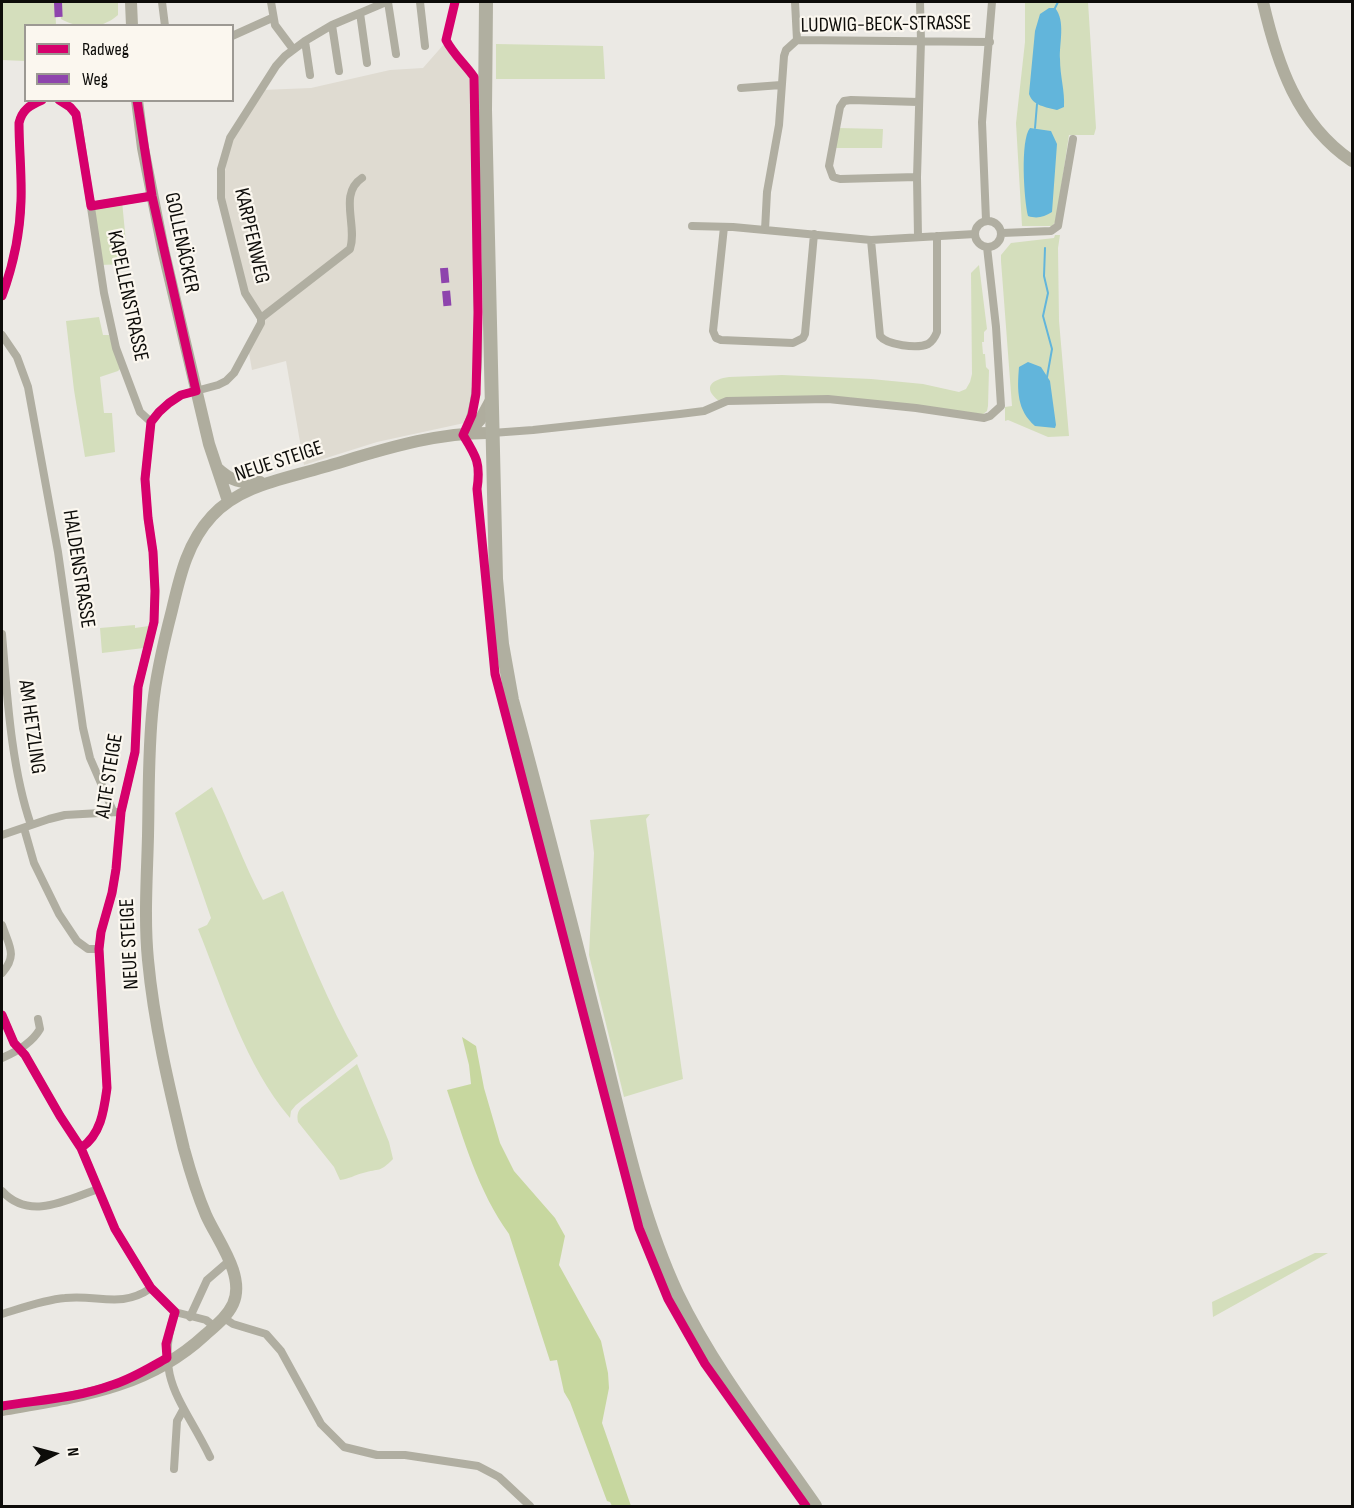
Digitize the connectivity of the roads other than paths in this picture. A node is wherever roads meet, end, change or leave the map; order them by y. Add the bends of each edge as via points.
1 (131, 2) edge
2 (162, 2) edge
3 (271, 2) edge
4 (387, 2) edge
5 (420, 2) edge
6 (486, 2) edge
7 (795, 2) edge
8 (920, 2) edge
9 (992, 2) edge
10 (1263, 2) edge
11 (360, 13) junction
12 (272, 18) junction
13 (132, 24) edge
14 (165, 24) edge
15 (332, 25) junction
16 (234, 35) edge
17 (796, 40) junction
18 (304, 41) junction
19 (921, 41) junction
20 (990, 42) junction
21 (425, 46) dead end
22 (293, 49) junction
23 (396, 54) dead end
24 (367, 63) dead end
25 (339, 71) dead end
26 (310, 75) dead end
27 (474, 77) dead end
28 (782, 85) junction
29 (741, 88) dead end
30 (38, 102) edge
31 (62, 102) edge
32 (137, 102) edge
33 (918, 102) junction
34 (1073, 139) dead end
35 (1353, 161) edge
36 (917, 177) junction
37 (362, 178) dead end
38 (152, 196) junction
39 (91, 206) junction
40 (987, 220) junction
41 (693, 226) dead end
42 (724, 227) junction
43 (765, 230) junction
44 (1002, 232) junction
45 (814, 234) junction
46 (975, 234) junction
47 (937, 236) junction
48 (918, 237) junction
49 (871, 240) junction
50 (987, 247) junction
51 (2, 296) edge
52 (261, 318) junction
53 (2, 335) edge
54 (196, 392) junction
55 (492, 398) junction
56 (151, 422) junction
57 (492, 433) junction
58 (465, 435) junction
59 (216, 467) junction
60 (273, 481) junction
61 (228, 501) junction
62 (2, 634) edge
63 (117, 812) junction
64 (28, 826) junction
65 (2, 835) edge
66 (2, 925) edge
67 (99, 949) junction
68 (2, 973) edge
69 (2, 1015) edge
70 (39, 1019) dead end
71 (20, 1049) junction
72 (2, 1058) edge
73 (81, 1148) junction
74 (98, 1189) junction
75 (2, 1191) edge
76 (229, 1261) junction
77 (151, 1288) junction
78 (175, 1312) junction
79 (2, 1314) edge
80 (190, 1317) junction
81 (219, 1322) junction
82 (168, 1363) junction
83 (2, 1410) edge
84 (183, 1410) junction
85 (210, 1457) dead end
86 (174, 1469) dead end
87 (530, 1506) edge
88 (815, 1506) edge

1 - 13 main road
2 - 14 street
3 - 12 street
4 - 11 street, KARPFENWEG
4 - 23 street, KARPFENWEG
5 - 21 street
6 - 55 main road
7 - 17 street
8 - 19 street
9 - 20 street
10 - 35 main road via 1279,60 1298,103 1328,141
11 - 15 street, KARPFENWEG
11 - 24 street
12 - 16 street
12 - 22 street
15 - 18 street, KARPFENWEG
15 - 25 street
17 - 19 street, LUDWIG-BECK-STRASSE
17 - 28 street, LUDWIG-BECK-STRASSE via 784,56
18 - 22 street, KARPFENWEG
18 - 26 street
19 - 20 street, LUDWIG-BECK-STRASSE
19 - 33 street
20 - 40 street via 982,122
22 - 52 street, KARPFENWEG via 276,66 234,129 221,170 220,198 240,276 249,301
27 - 58 street via 476,394
28 - 29 street
28 - 43 street, LUDWIG-BECK-STRASSE
30 - 51 street via 21,114 19,123 19,230
31 - 39 street, KAPELLENSTRASSE via 76,114
32 - 38 main road, GOLLENÄCKER
33 - 36 street
33 - 36 street via 844,102 829,166 833,177 840,179
34 - 44 street via 1055,230
36 - 48 street
37 - 52 street, KARPFENWEG via 349,194 350,249
38 - 39 street, KAPELLENSTRASSE
38 - 54 main road, GOLLENÄCKER
39 - 56 street, KAPELLENSTRASSE via 116,348 140,412
40 - 44 street via 997,223
40 - 46 street
41 - 42 street
42 - 43 street
42 - 45 street via 713,331 721,340 793,343 803,338
43 - 45 street
44 - 50 street via 998,243
45 - 49 street
46 - 47 street
46 - 50 street via 977,242
47 - 48 street
47 - 49 street via 937,332 934,339 919,346 888,343 880,336
48 - 49 street
50 - 57 street via 1000,406 990,416 828,399 727,401 704,411
52 - 54 street, KARPFENWEG via 260,327 234,373 218,386
53 - 63 street, HALDENSTRASSE via 17,357 28,387 90,758
54 - 56 street via 169,403
54 - 59 main road, GOLLENÄCKER
55 - 57 main road
55 - 58 main road
56 - 63 street, ALTE STEIGE via 146,480 156,591 154,622 138,687 135,752
57 - 58 main road, NEUE STEIGE
57 - 88 main road via 496,579 506,673 639,1188 664,1264 691,1322
58 - 60 main road, NEUE STEIGE via 404,444
59 - 60 main road via 237,483
59 - 61 main road, GOLLENÄCKER
60 - 61 main road, NEUE STEIGE
61 - 76 main road, NEUE STEIGE via 202,528 181,569 156,684 150,749 146,922 153,1007 186,1155 206,1214
62 - 64 street, AM HETZLING via 13,741
63 - 64 street via 65,815
63 - 67 street, ALTE STEIGE via 116,869
64 - 65 street
64 - 67 street, AM HETZLING via 34,863 59,914 78,941 88,949
66 - 68 street via 12,953
67 - 73 street, ALTE STEIGE via 106,1098 97,1130
69 - 71 street
70 - 71 street via 39,1032
71 - 72 street
71 - 73 street
73 - 74 street
74 - 75 street via 43,1207 16,1203
74 - 77 street via 115,1229
76 - 80 street via 207,1280
76 - 81 main road, NEUE STEIGE via 236,1293 234,1303
77 - 78 street
77 - 79 street via 117,1301 67,1297
78 - 80 street
78 - 82 street via 166,1344
80 - 81 street
81 - 82 main road, NEUE STEIGE
81 - 87 street via 266,1334 281,1351 321,1424 344,1447 377,1455 405,1455 478,1466 498,1477
82 - 83 main road, NEUE STEIGE via 114,1389
82 - 84 street
84 - 85 street
84 - 86 street via 177,1421

